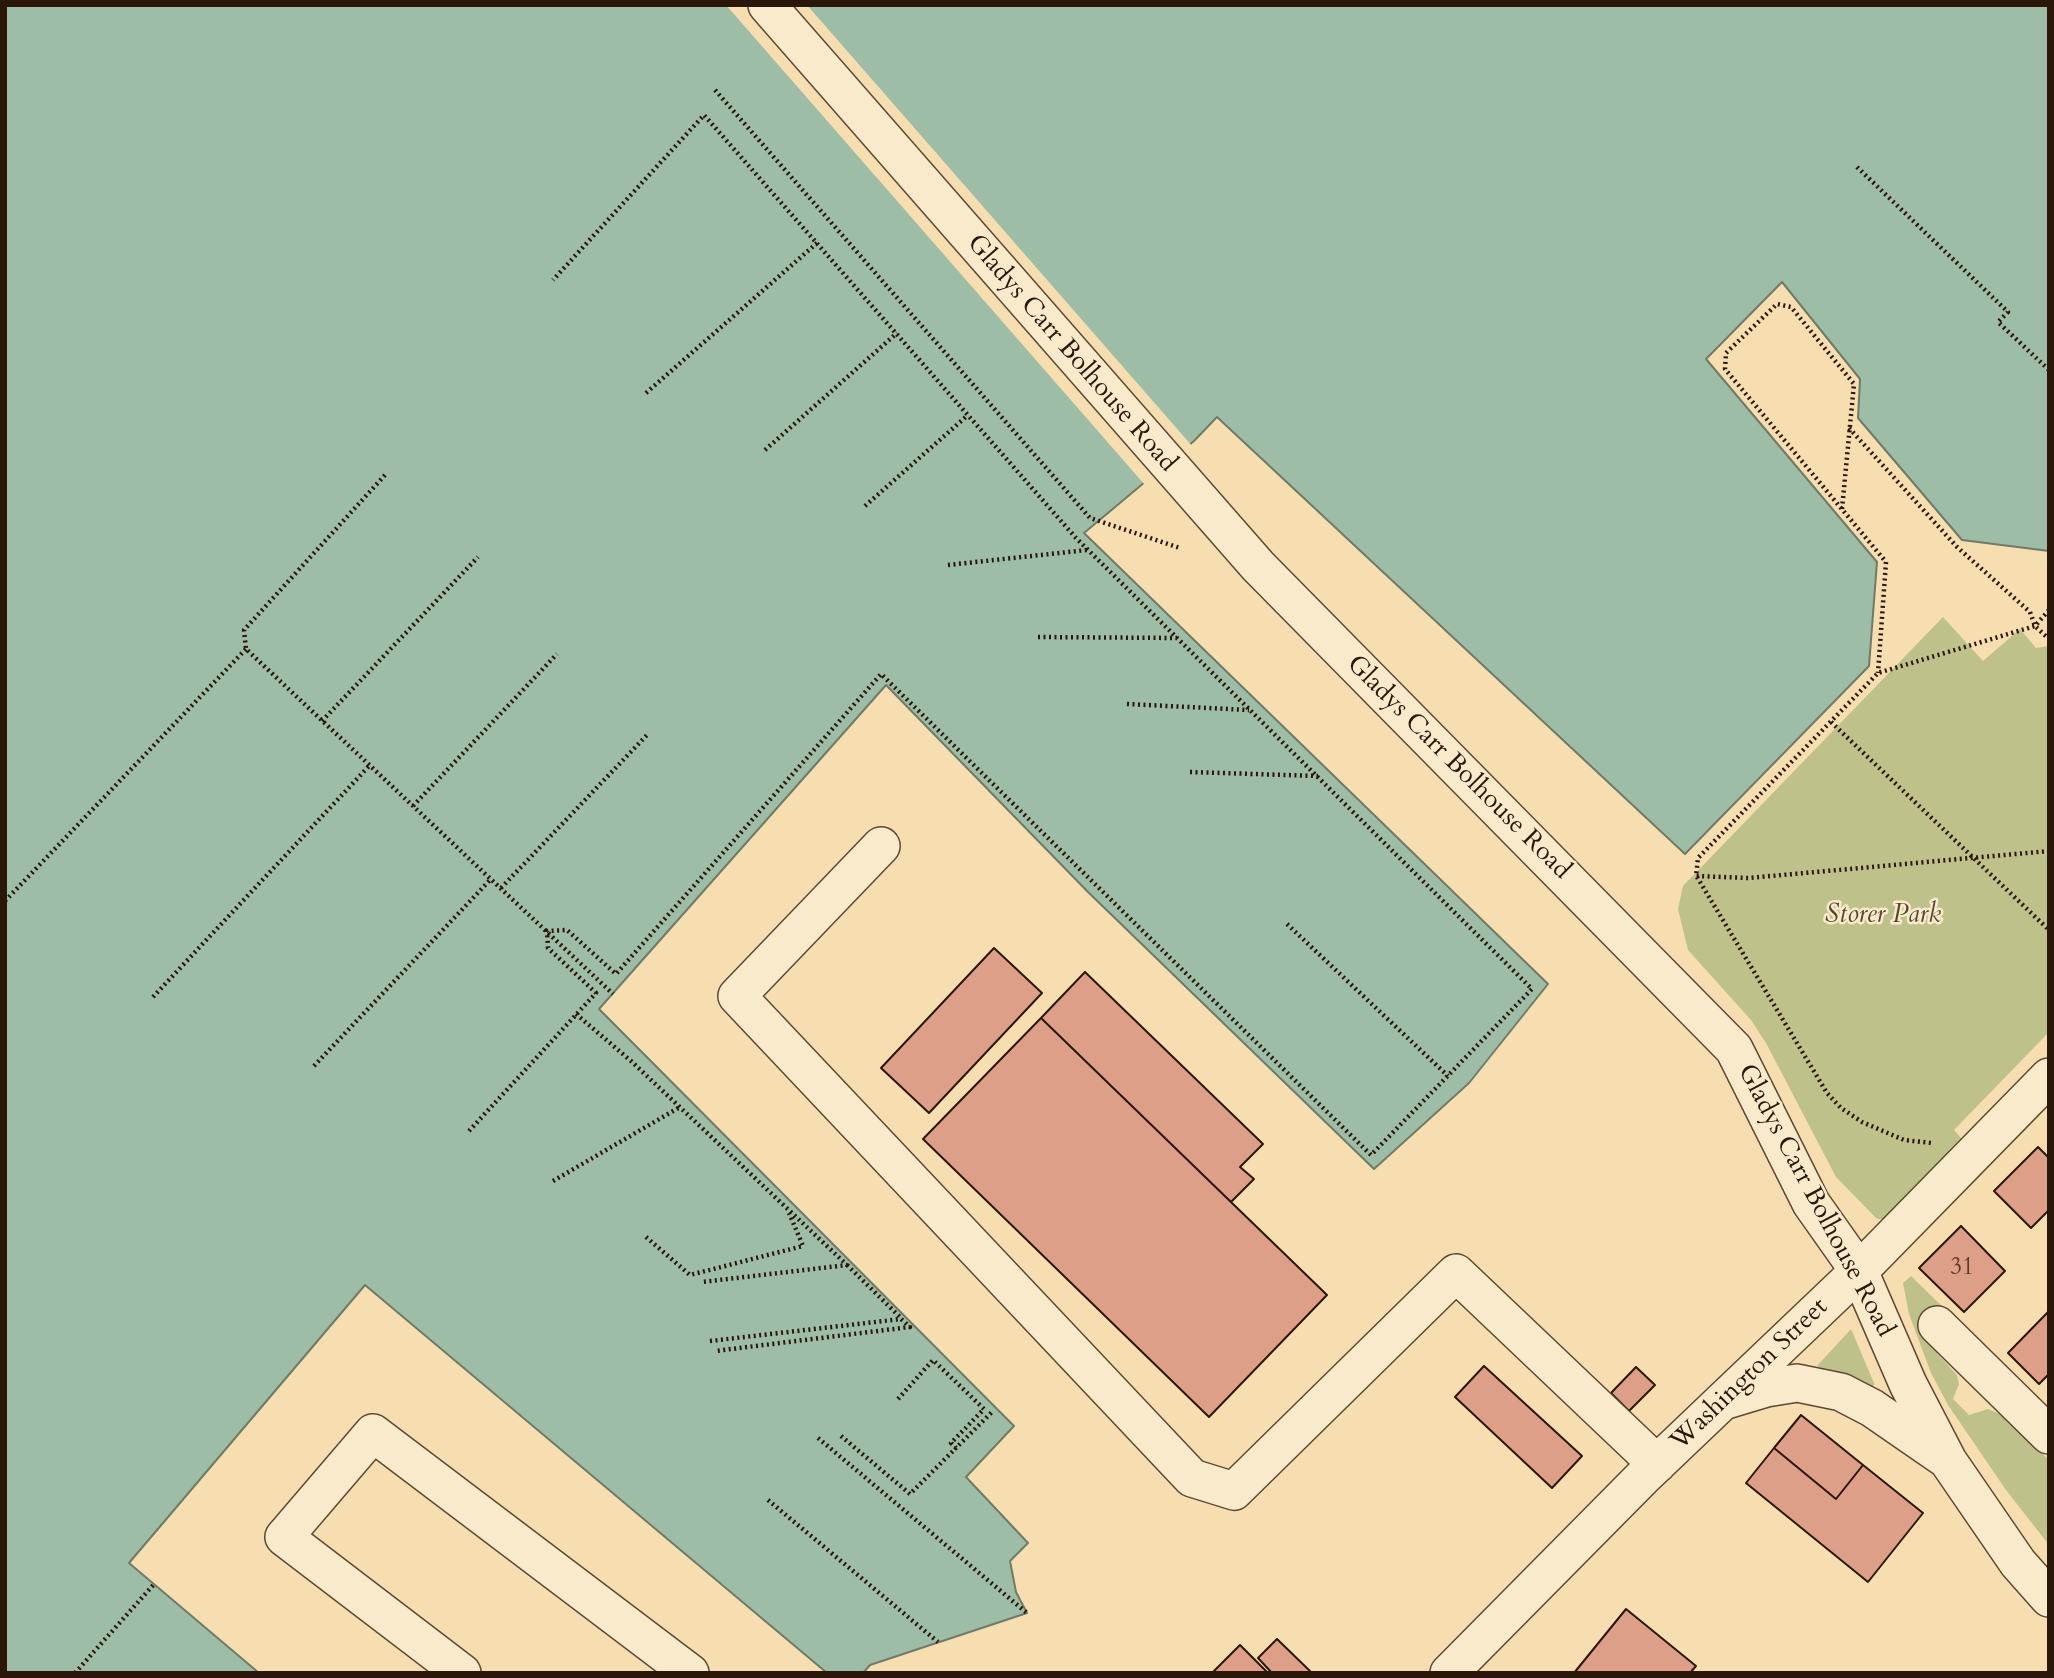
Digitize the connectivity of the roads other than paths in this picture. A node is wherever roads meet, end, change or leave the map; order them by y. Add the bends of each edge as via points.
1 (767, 5) edge
2 (881, 846) dead end
3 (2049, 1077) edge
4 (1858, 1271) junction
5 (1937, 1325) dead end
6 (1721, 1402) junction
7 (2049, 1435) edge
8 (1948, 1461) junction
9 (1657, 1464) junction
10 (2049, 1598) edge
11 (462, 1673) edge
12 (691, 1673) edge
13 (1449, 1673) edge

1 - 4 street, Gladys Carr Bolhouse Road via 1258,566 1734,1049 1811,1203
2 - 9 street via 737,996 1192,1478 1234,1491 1456,1273
3 - 4 street, Washington Street
4 - 6 street, Washington Street
4 - 8 street, Gladys Carr Bolhouse Road
5 - 7 street
6 - 8 street via 1797,1383 1840,1392 1872,1408
6 - 9 street, Washington Street
8 - 10 street, Gladys Carr Bolhouse Road via 2018,1563
9 - 13 street, Washington Street
11 - 12 street via 284,1537 373,1433

